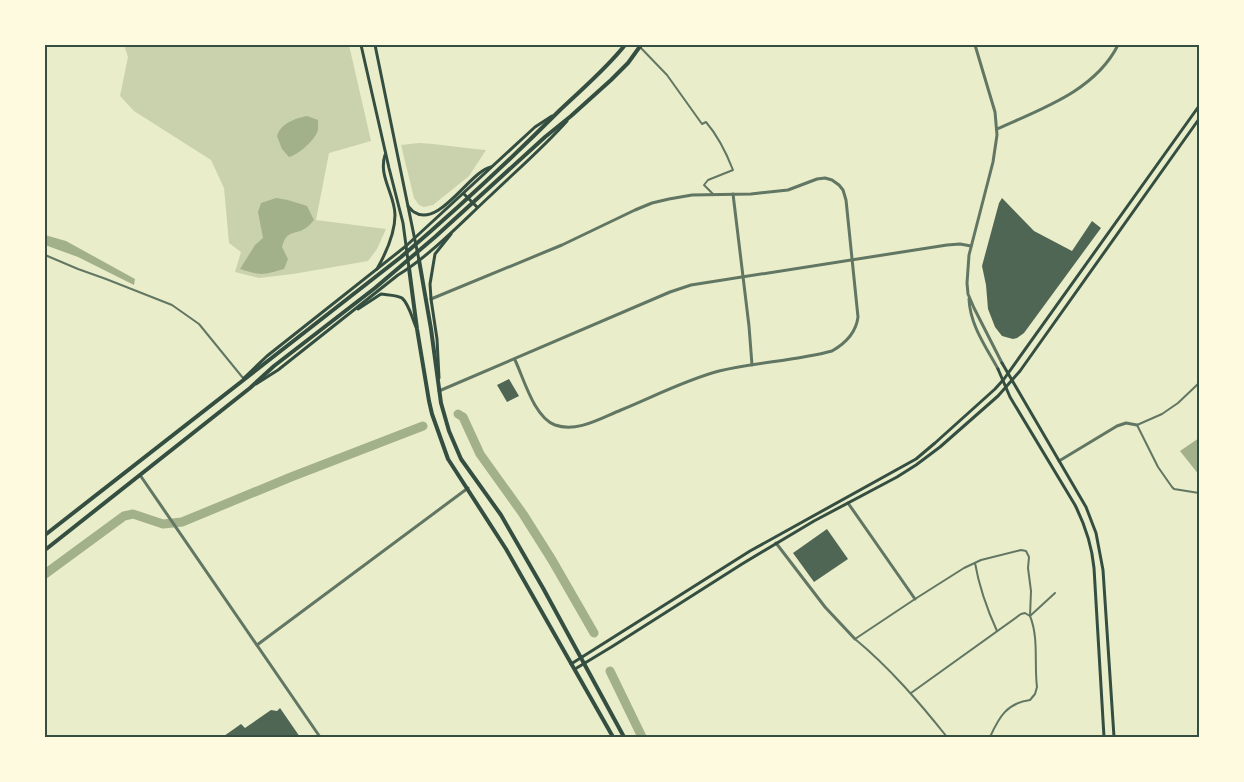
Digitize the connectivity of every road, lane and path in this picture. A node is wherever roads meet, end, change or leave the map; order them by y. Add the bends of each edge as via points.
1 (361, 45) edge
2 (375, 45) edge
3 (625, 45) edge
4 (975, 45) edge
5 (1118, 45) edge
6 (641, 46) edge
7 (1199, 106) edge
8 (561, 110) junction
9 (571, 116) junction
10 (1199, 119) edge
11 (997, 129) junction
12 (385, 153) junction
13 (493, 166) junction
14 (464, 194) junction
15 (733, 194) junction
16 (714, 195) junction
17 (407, 205) junction
18 (478, 207) junction
19 (456, 228) junction
20 (414, 239) junction
21 (406, 246) junction
22 (971, 246) junction
23 (45, 255) edge
24 (419, 260) joint
25 (853, 260) junction
26 (409, 268) junction
27 (375, 271) junction
28 (743, 276) junction
29 (353, 289) junction
30 (968, 294) junction
31 (430, 299) junction
32 (363, 303) junction
33 (339, 321) junction
34 (417, 329) junction
35 (515, 360) junction
36 (1002, 363) joint
37 (752, 365) junction
38 (998, 369) joint
39 (1008, 374) junction
40 (243, 378) junction
41 (1002, 381) junction
42 (1012, 381) junction
43 (1199, 383) edge
44 (235, 386) junction
45 (250, 388) junction
46 (1005, 388) junction
47 (439, 391) junction
48 (1137, 425) junction
49 (1058, 462) junction
50 (140, 475) junction
51 (468, 488) junction
52 (1199, 493) edge
53 (848, 503) junction
54 (45, 535) edge
55 (776, 543) junction
56 (45, 550) edge
57 (975, 562) junction
58 (1055, 593) dead end
59 (915, 598) junction
60 (1030, 616) junction
61 (997, 631) junction
62 (855, 639) junction
63 (257, 645) junction
64 (581, 658) junction
65 (584, 663) junction
66 (571, 664) junction
67 (574, 669) junction
68 (911, 693) junction
69 (320, 737) edge
70 (613, 737) edge
71 (624, 737) edge
72 (947, 737) edge
73 (990, 737) edge
74 (1104, 737) edge
75 (1114, 737) edge

1 - 12 main road
2 - 17 main road
3 - 8 main road
4 - 11 street
5 - 11 street via 1103,68 1081,86
6 - 9 main road
6 - 16 street via 702,124 706,122 716,133 726,152 733,170 704,185
7 - 39 main road
8 - 13 main road via 535,127
8 - 44 main road via 432,231
9 - 18 main road via 549,142
9 - 45 main road via 405,262
10 - 42 main road
11 - 22 street via 993,162
12 - 21 main road
12 - 27 main road via 382,164 395,213 385,254
13 - 14 main road
13 - 17 main road via 487,167 435,213 416,214
14 - 18 main road
14 - 20 main road
15 - 16 street
15 - 25 street via 788,190 817,179 832,180 843,190
15 - 28 street
16 - 31 street via 652,203
17 - 20 main road
18 - 19 main road
19 - 26 main road
19 - 31 main road via 435,254
20 - 21 main road
20 - 24 main road
21 - 26 main road
21 - 27 main road
22 - 25 street via 954,244
22 - 30 street
23 - 40 street via 172,305 199,324
24 - 47 main road
25 - 28 street
25 - 37 street via 857,327 843,344 820,354
26 - 32 main road
26 - 34 main road
27 - 29 main road
28 - 35 street via 670,292
28 - 37 street
29 - 32 main road
29 - 40 main road
30 - 36 street
30 - 38 street via 974,323
31 - 47 main road via 437,339
32 - 33 main road
33 - 34 main road via 381,294 402,298
33 - 45 main road
34 - 51 main road via 432,414 448,459
35 - 37 street via 542,416 555,425 572,428 686,382
35 - 47 street
36 - 39 main road
38 - 41 main road
39 - 41 main road
39 - 42 main road
40 - 44 main road
41 - 46 main road
41 - 64 main road via 916,459 740,557
42 - 46 main road
42 - 49 main road
43 - 48 street via 1162,414
44 - 54 main road
45 - 50 main road
46 - 53 main road via 931,455
46 - 74 main road via 1075,505 1090,541
47 - 64 main road via 461,459 501,515
48 - 49 street via 1117,426
48 - 52 street via 1172,487
49 - 75 main road via 1086,507 1099,542
50 - 56 main road
50 - 63 street
51 - 63 street
51 - 66 main road
53 - 55 main road
53 - 59 street
55 - 62 street
55 - 65 main road
57 - 59 street
57 - 60 street via 1026,551
57 - 61 street
58 - 60 street
59 - 62 street
60 - 61 street via 1021,614
60 - 73 street via 1035,642 1035,694 1008,709 998,719
61 - 68 street
62 - 68 street
63 - 69 street
64 - 65 main road
64 - 66 main road
65 - 67 main road
65 - 71 main road
66 - 67 main road
67 - 70 main road
68 - 72 street

